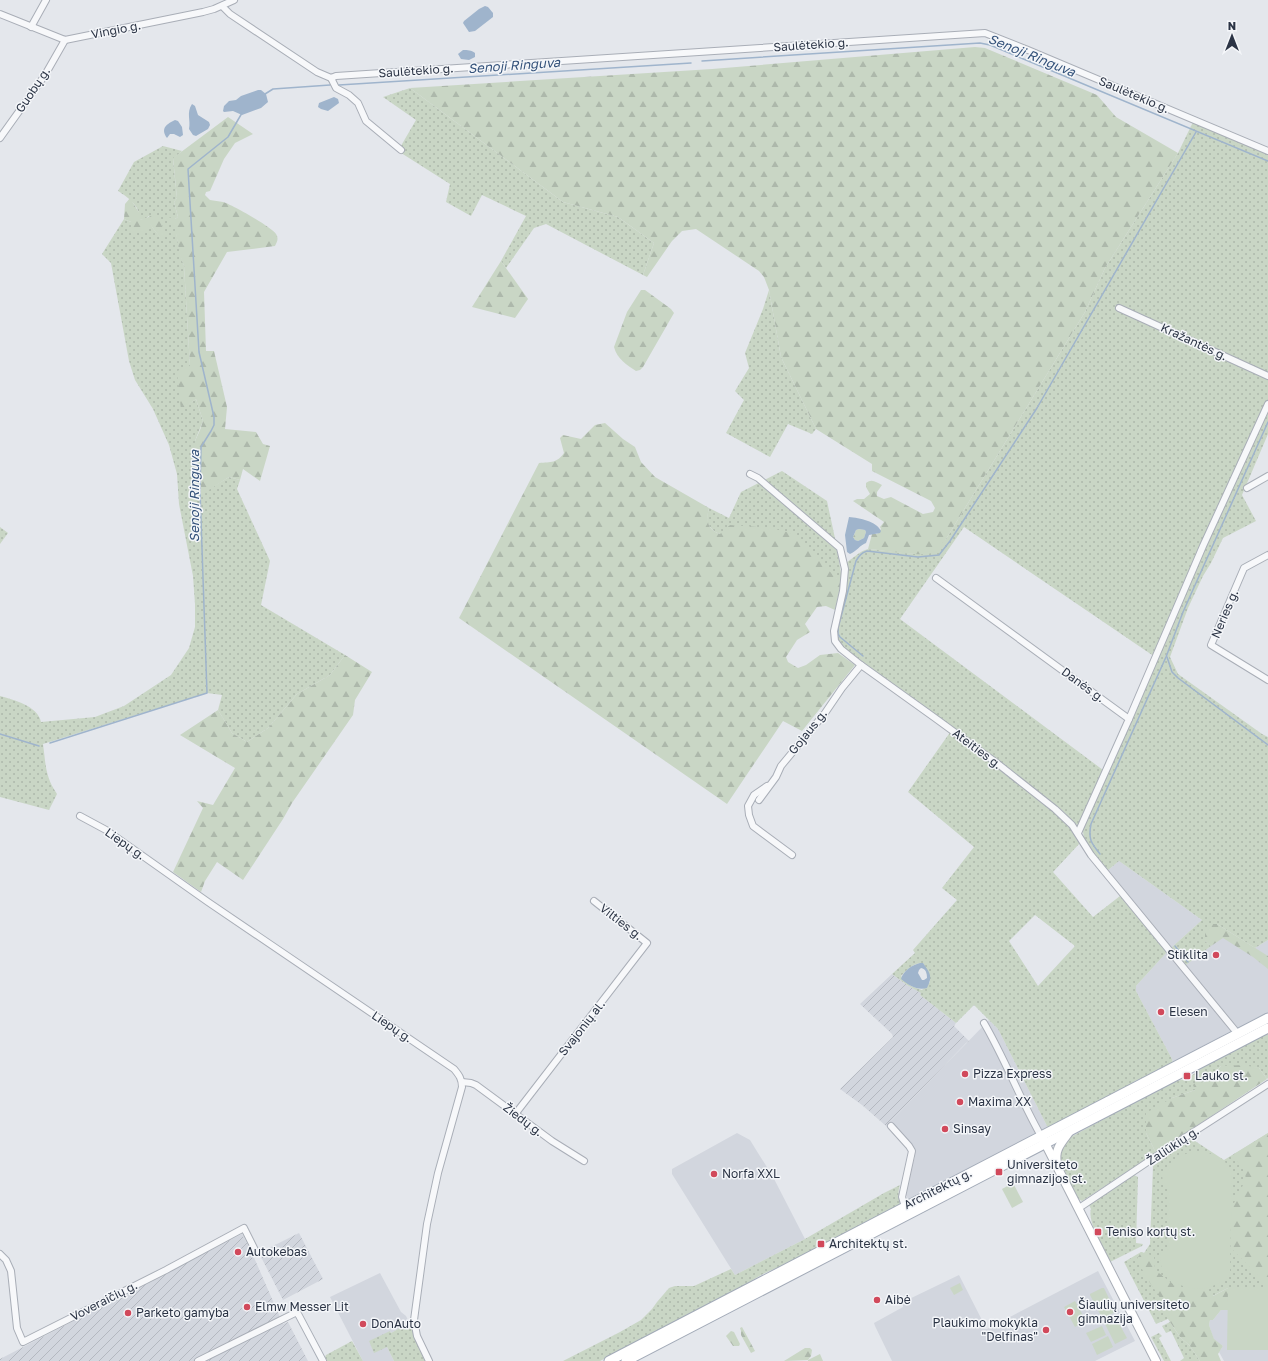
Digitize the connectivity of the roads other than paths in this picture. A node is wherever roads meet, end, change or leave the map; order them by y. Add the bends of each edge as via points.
1 (46, 0) edge
2 (234, 0) edge
3 (224, 3) edge
4 (0, 14) edge
5 (31, 26) junction
6 (65, 40) junction
7 (331, 78) junction
8 (0, 138) edge
9 (402, 150) dead end
10 (1268, 151) edge
11 (1119, 308) dead end
12 (1268, 376) edge
13 (1268, 404) edge
14 (750, 474) dead end
15 (1268, 476) edge
16 (1247, 488) dead end
17 (1268, 555) edge
18 (936, 578) dead end
19 (861, 665) junction
20 (1268, 680) edge
21 (1129, 718) junction
22 (770, 784) junction
23 (759, 800) dead end
24 (80, 816) dead end
25 (1078, 833) junction
26 (792, 855) dead end
27 (594, 901) dead end
28 (648, 943) joint
29 (1268, 1018) edge
30 (984, 1023) dead end
31 (1268, 1028) edge
32 (1241, 1037) junction
33 (462, 1082) junction
34 (1268, 1084) edge
35 (516, 1113) junction
36 (891, 1126) dead end
37 (1070, 1131) junction
38 (1043, 1140) junction
39 (584, 1161) dead end
40 (1058, 1170) junction
41 (1079, 1208) junction
42 (903, 1211) junction
43 (256, 1252) dead end
44 (0, 1254) edge
45 (198, 1361) edge
46 (323, 1361) edge
47 (429, 1361) edge
48 (608, 1361) edge
49 (626, 1361) edge
50 (1156, 1361) edge

1 - 5 street
2 - 3 street, Vingio g.
3 - 6 street, Vingio g. via 203,12
3 - 7 street via 230,14 317,72
4 - 5 street
5 - 6 street
6 - 8 street, Guobų g. via 45,75
7 - 9 street via 336,88 358,103 366,121
7 - 10 street, Saulėtekio g. via 985,34
11 - 12 street, Kražantės g.
13 - 21 street
14 - 19 street, Ateities g. via 840,548 845,569 834,635 841,650
15 - 16 street
17 - 20 street, Neries g. via 1244,568 1211,645
18 - 21 street, Danės g.
19 - 22 street, Gojaus g. via 780,766
19 - 25 street, Ateities g. via 998,764 1065,817
21 - 25 street
22 - 23 street, Gojaus g.
22 - 26 street via 754,795 748,806 749,815 753,826
24 - 33 street, Liepų g. via 106,830 213,906 454,1069
25 - 32 street, Ateities g. via 1091,855
27 - 28 street, Vilties g.
28 - 35 street, Svajonių al.
29 - 32 main road, Architektų g.
30 - 38 street
31 - 32 main road, Architektų g.
32 - 37 main road, Architektų g.
32 - 38 main road, Architektų g.
33 - 35 street, Žiedų g. via 476,1085
33 - 47 street via 427,1224 414,1320 417,1336
34 - 41 street, Žaliūkių g.
35 - 39 street, Žiedų g. via 552,1141
36 - 42 street via 912,1151 902,1197
37 - 38 main road, Architektų g.
37 - 40 main road via 1057,1151
38 - 40 main road
38 - 42 main road, Architektų g.
40 - 41 main road
41 - 50 main road
42 - 48 main road, Architektų g.
42 - 49 main road, Architektų g.
43 - 44 street, Voveraičių g. via 244,1228 23,1342 17,1328 11,1271
45 - 46 street via 297,1312

